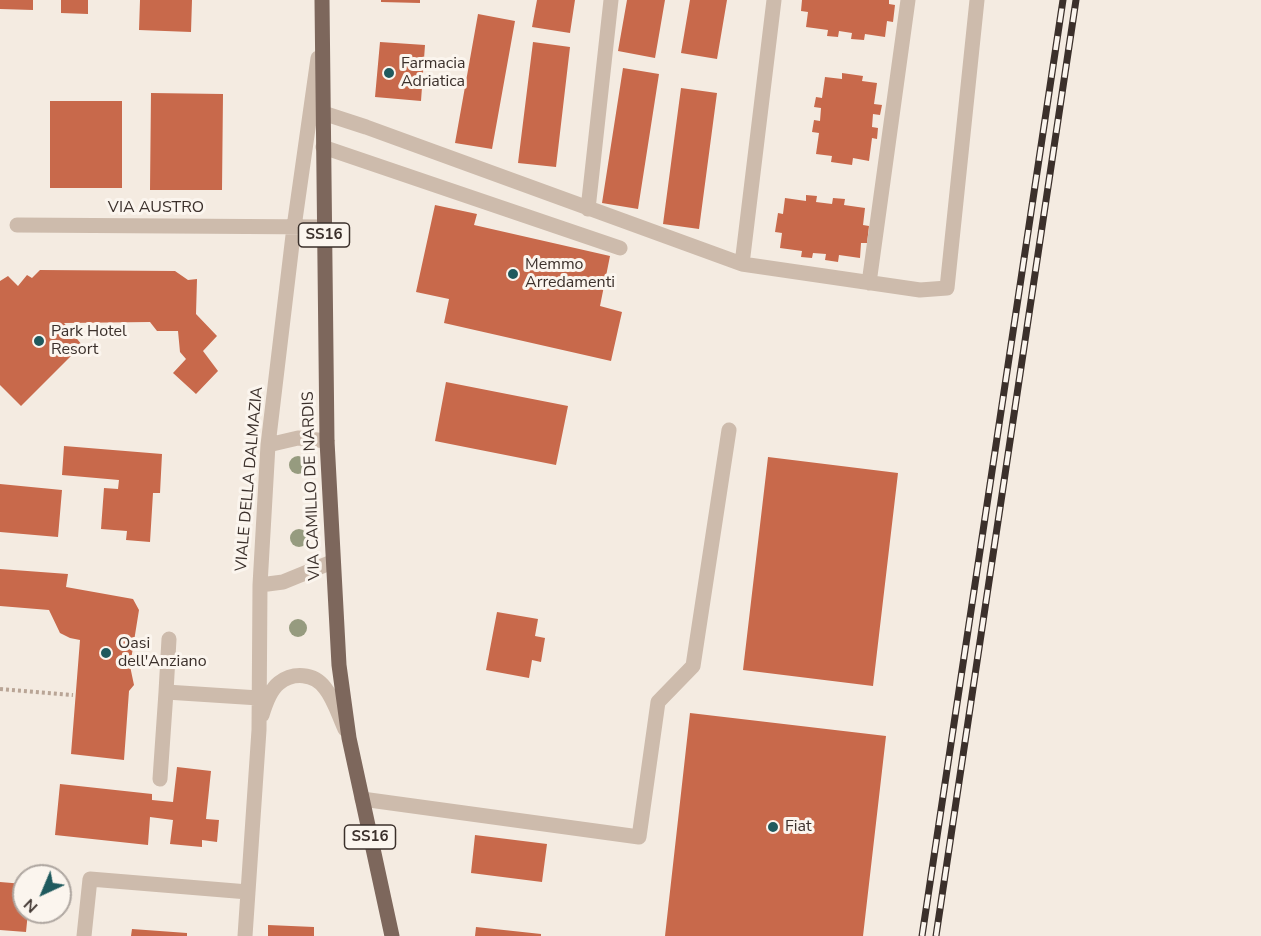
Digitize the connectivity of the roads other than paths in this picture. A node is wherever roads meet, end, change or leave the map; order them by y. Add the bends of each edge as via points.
1 (322, 0) edge
2 (611, 0) edge
3 (774, 0) edge
4 (908, 0) edge
5 (977, 0) edge
6 (322, 28) junction
7 (323, 113) junction
8 (323, 147) junction
9 (588, 209) junction
10 (17, 225) dead end
11 (294, 227) junction
12 (324, 227) junction
13 (621, 248) dead end
14 (742, 264) junction
15 (869, 283) junction
16 (729, 430) dead end
17 (327, 441) junction
18 (268, 445) junction
19 (332, 562) junction
20 (260, 585) junction
21 (169, 639) dead end
22 (166, 692) junction
23 (259, 698) junction
24 (259, 730) junction
25 (349, 738) junction
26 (160, 779) dead end
27 (362, 799) junction
28 (248, 892) junction
29 (84, 936) edge
30 (244, 936) edge
31 (392, 936) edge

1 - 6 main road, SS16
2 - 9 street
3 - 14 street
4 - 15 street
5 - 15 street via 947,288 920,290
6 - 7 main road, VIA CAMILLO DE NARDIS / SS16
6 - 11 street, VIALE DELLA DALMAZIA
7 - 8 main road, VIA CAMILLO DE NARDIS / SS16
7 - 9 street
8 - 12 main road, VIA CAMILLO DE NARDIS / SS16
8 - 13 street
9 - 14 street
10 - 11 street, VIA AUSTRO
11 - 12 street, VIA AUSTRO
11 - 18 street, VIALE DELLA DALMAZIA
12 - 17 main road, VIA CAMILLO DE NARDIS / SS16
14 - 15 street
16 - 27 street via 693,666 658,702 639,837
17 - 18 street via 298,438
17 - 19 main road, VIA CAMILLO DE NARDIS / SS16
18 - 20 street, VIALE DELLA DALMAZIA
19 - 20 street via 284,582
19 - 25 main road, VIA CAMILLO DE NARDIS / SS16
20 - 23 street, VIALE DELLA DALMAZIA
21 - 22 street
22 - 23 street
22 - 26 street
23 - 24 street, VIALE DELLA DALMAZIA
24 - 25 street via 271,692 278,683 298,675 311,677 325,688
24 - 28 street, VIALE DELLA DALMAZIA
25 - 27 main road, VIA CAMILLO DE NARDIS / SS16
27 - 31 main road, VIA CAMILLO DE NARDIS / SS16
28 - 29 street via 90,879
28 - 30 street, VIALE DELLA DALMAZIA

